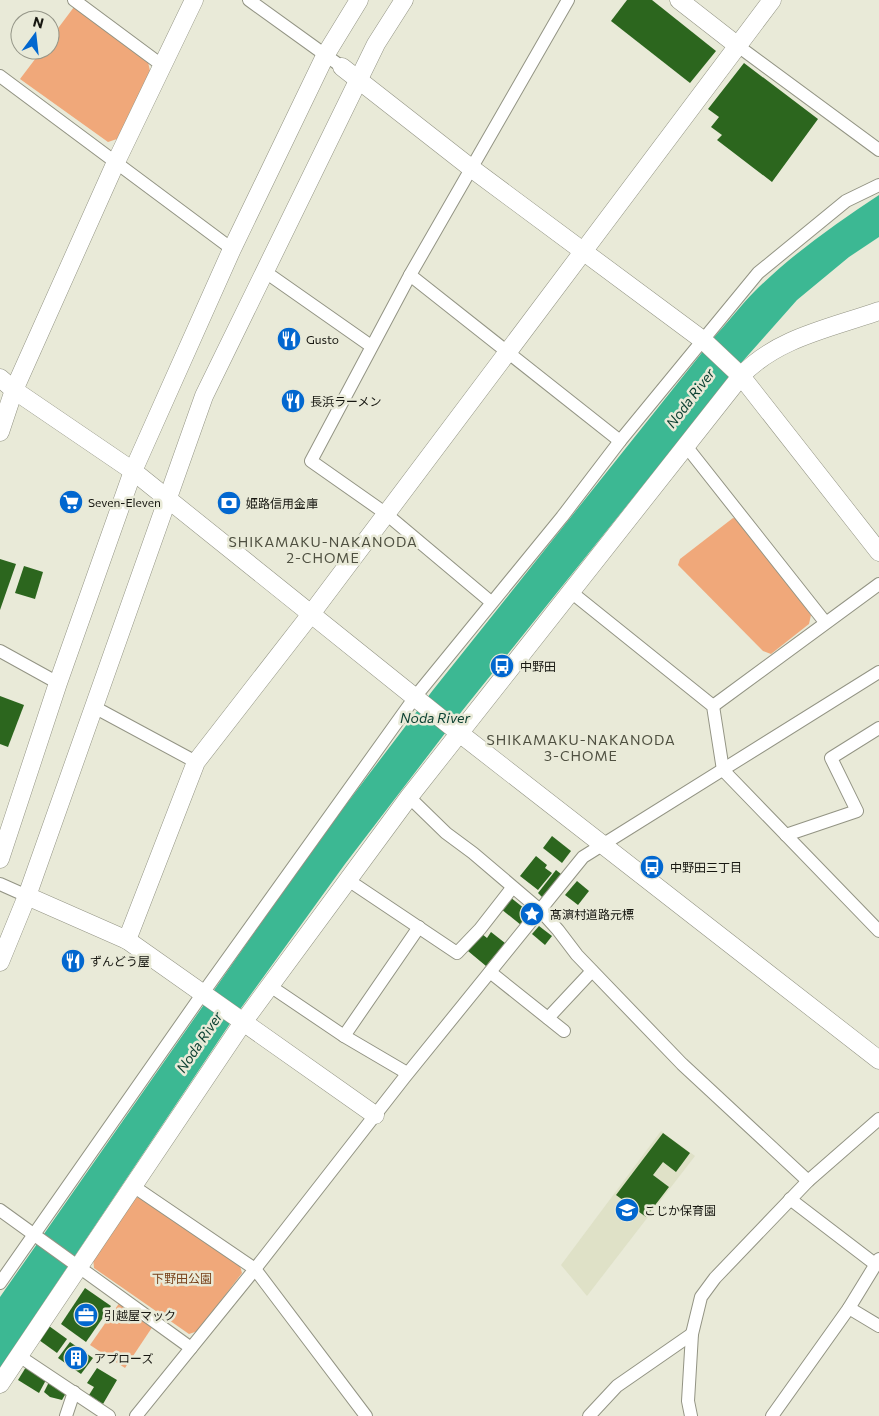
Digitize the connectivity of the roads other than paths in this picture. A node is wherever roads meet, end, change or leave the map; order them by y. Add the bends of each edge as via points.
1 (74, 0) edge
2 (194, 0) edge
3 (249, 0) edge
4 (359, 0) edge
5 (404, 0) edge
6 (568, 0) edge
7 (678, 0) edge
8 (772, 0) edge
9 (738, 46) junction
10 (326, 54) junction
11 (163, 66) junction
12 (342, 66) joint
13 (0, 76) edge
14 (360, 80) junction
15 (879, 150) edge
16 (116, 162) junction
17 (471, 168) junction
18 (879, 185) edge
19 (232, 249) junction
20 (584, 250) junction
21 (264, 271) junction
22 (410, 275) junction
23 (879, 311) edge
24 (704, 341) junction
25 (371, 346) junction
26 (508, 353) junction
27 (741, 376) junction
28 (0, 378) edge
29 (14, 390) junction
30 (0, 432) edge
31 (620, 441) junction
32 (686, 446) junction
33 (133, 471) junction
34 (167, 498) junction
35 (385, 513) junction
36 (879, 552) edge
37 (879, 584) edge
38 (571, 592) junction
39 (492, 602) junction
40 (311, 614) junction
41 (825, 622) junction
42 (0, 650) edge
43 (879, 672) edge
44 (58, 684) junction
45 (414, 697) junction
46 (713, 706) junction
47 (94, 707) junction
48 (879, 728) edge
49 (458, 732) junction
50 (196, 762) junction
51 (723, 770) junction
52 (409, 797) junction
53 (786, 836) junction
54 (603, 845) junction
55 (0, 859) edge
56 (348, 880) junction
57 (0, 884) edge
58 (512, 888) junction
59 (27, 896) junction
60 (540, 910) junction
61 (419, 927) junction
62 (879, 931) edge
63 (127, 940) junction
64 (0, 962) edge
65 (592, 971) junction
66 (490, 972) junction
67 (270, 986) junction
68 (203, 993) junction
69 (548, 1018) junction
70 (244, 1021) junction
71 (564, 1031) dead end
72 (344, 1036) junction
73 (879, 1060) edge
74 (407, 1073) junction
75 (375, 1115) junction
76 (879, 1119) edge
77 (808, 1181) junction
78 (134, 1186) junction
79 (790, 1199) junction
80 (0, 1210) edge
81 (34, 1233) junction
82 (877, 1261) edge
83 (79, 1268) junction
84 (255, 1269) junction
85 (0, 1283) edge
86 (849, 1308) junction
87 (879, 1326) edge
88 (692, 1334) junction
89 (192, 1348) junction
90 (19, 1356) junction
91 (0, 1384) edge
92 (74, 1392) junction
93 (66, 1416) edge
94 (109, 1416) edge
95 (136, 1416) edge
96 (366, 1416) edge
97 (589, 1416) edge
98 (691, 1416) edge
99 (772, 1416) edge

1 - 11 street
2 - 11 street
3 - 10 street
4 - 10 street
5 - 14 street via 376,44
6 - 17 street
7 - 9 street
8 - 9 street
9 - 15 street
9 - 20 street
10 - 12 street
10 - 19 street
11 - 16 street
12 - 14 street
13 - 16 street
14 - 17 street
14 - 21 street
16 - 19 street
16 - 29 street
17 - 20 street
17 - 22 street
18 - 24 street via 846,201 758,273
19 - 33 street
20 - 24 street
20 - 26 street
21 - 25 street
21 - 34 street via 204,396
22 - 25 street
22 - 26 street
23 - 27 street via 771,350
24 - 27 street
24 - 31 street
25 - 35 street via 311,461
26 - 31 street
26 - 35 street
27 - 32 street
27 - 36 street
28 - 29 street
29 - 30 street
29 - 33 street
31 - 39 street
32 - 38 street
32 - 41 street
33 - 34 street
33 - 44 street
34 - 40 street
34 - 47 street
35 - 39 street
35 - 40 street
37 - 41 street
38 - 46 street
38 - 49 street
39 - 45 street
40 - 45 street
40 - 50 street
41 - 46 street
42 - 44 street
43 - 51 street
44 - 55 street
45 - 49 street
45 - 68 street
46 - 51 street
47 - 50 street
47 - 59 street
48 - 53 street via 831,758 857,812
49 - 52 street
49 - 54 street
50 - 63 street
51 - 53 street
51 - 54 street
52 - 56 street
52 - 58 street
53 - 62 street
54 - 60 street via 583,856
54 - 73 street
56 - 61 street
56 - 67 street
57 - 59 street
58 - 60 street
58 - 61 street via 458,952
59 - 63 street
59 - 64 street
60 - 65 street
60 - 66 street
61 - 72 street
63 - 68 street
65 - 69 street
65 - 77 street via 682,1064
66 - 69 street
66 - 74 street
67 - 70 street
67 - 72 street
68 - 70 street
68 - 81 street
69 - 71 street
70 - 75 street
70 - 78 street
72 - 74 street
74 - 75 street
75 - 84 street
76 - 77 street
77 - 79 street
78 - 83 street
78 - 84 street
79 - 82 street
79 - 88 street via 701,1297
80 - 81 street
81 - 83 street
81 - 85 street
82 - 86 street
83 - 89 street
83 - 90 street
84 - 89 street
84 - 96 street
86 - 87 street
86 - 99 street
88 - 97 street via 617,1386
88 - 98 street via 688,1402
89 - 95 street
90 - 91 street
90 - 92 street
92 - 93 street
92 - 94 street

